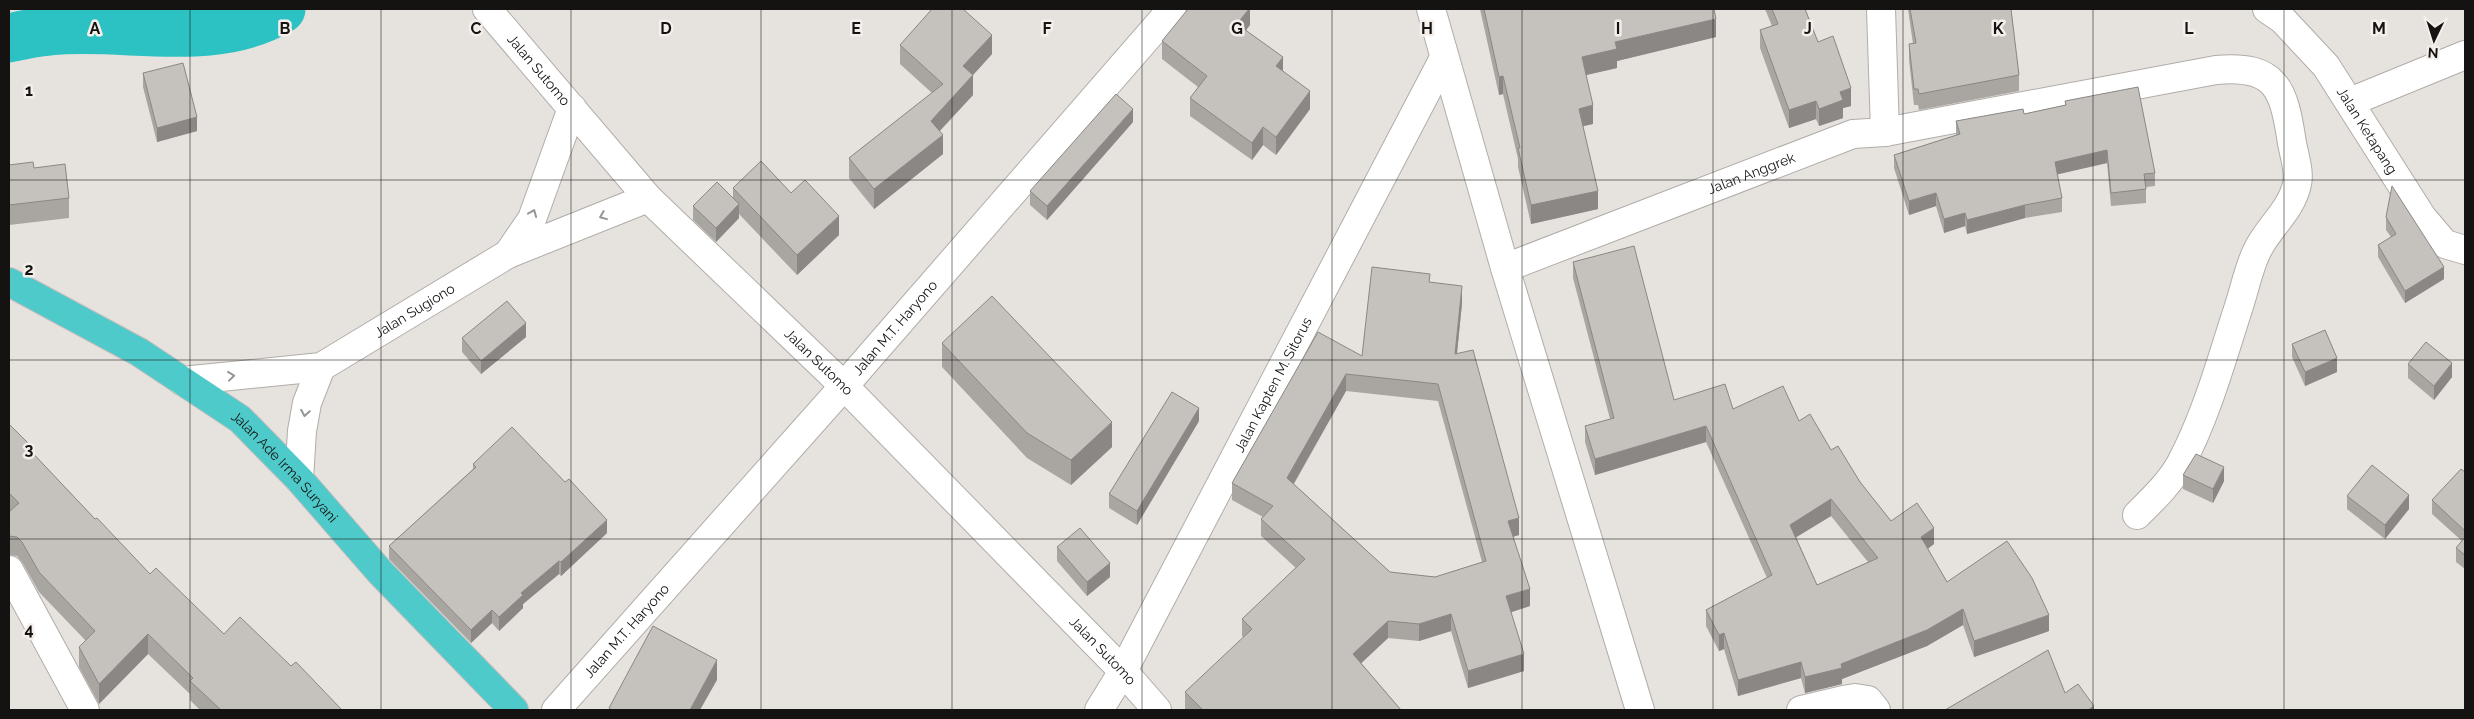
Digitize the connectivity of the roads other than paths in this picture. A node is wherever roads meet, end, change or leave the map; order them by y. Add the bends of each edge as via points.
1 (487, 9) edge
2 (1172, 9) edge
3 (1431, 9) edge
4 (1881, 9) edge
5 (2267, 9) edge
6 (2465, 55) edge
7 (1444, 58) junction
8 (2350, 102) junction
9 (572, 108) junction
10 (1885, 132) junction
11 (648, 198) junction
12 (2455, 247) edge
13 (508, 254) junction
14 (2465, 262) edge
15 (1506, 268) junction
16 (9, 282) edge
17 (321, 367) junction
18 (182, 381) junction
19 (844, 386) junction
20 (299, 479) junction
21 (2137, 515) dead end
22 (9, 570) edge
23 (1123, 670) junction
24 (85, 710) edge
25 (514, 710) edge
26 (556, 710) edge
27 (1099, 710) edge
28 (1157, 710) edge
29 (1640, 710) edge
30 (1801, 710) edge
31 (1876, 710) edge

1 - 9 street, Jalan Sutomo
2 - 19 street, Jalan M.T. Haryono
3 - 7 street
4 - 10 street
5 - 8 street, Jalan Ketapang via 2283,20 2326,66
6 - 8 street
7 - 15 street
7 - 23 street, Jalan Kapten M. Sitorus
8 - 12 street, Jalan Ketapang via 2422,217
9 - 11 street, Jalan Sutomo
13 -> 9 street, Jalan Sugiono via 532,219
10 - 15 street, Jalan Anggrek via 1853,134
10 - 21 street, Jalan Anggrek via 2216,70 2246,69 2259,72 2274,83 2283,98 2291,137 2298,182 2294,195 2258,250 2213,384 2181,463 2162,490
11 -> 13 street, Jalan Sugiono
11 - 19 street, Jalan Sutomo
12 - 14 street, Jalan Ketapang
13 - 17 street, Jalan Sugiono
15 - 29 street
16 - 18 highway, Jalan Ade Irma Suryani via 139,352
18 -> 17 street, Jalan Sugiono
17 -> 20 street via 307,403
18 - 20 highway, Jalan Ade Irma Suryani via 240,419
19 - 23 street, Jalan Sutomo
19 - 26 street, Jalan M.T. Haryono
20 - 25 highway, Jalan Ade Irma Suryani via 380,572
22 - 24 street
23 - 27 street, Jalan Kapten M. Sitorus
23 - 28 street, Jalan Sutomo
30 - 31 street via 1855,698 1868,700

